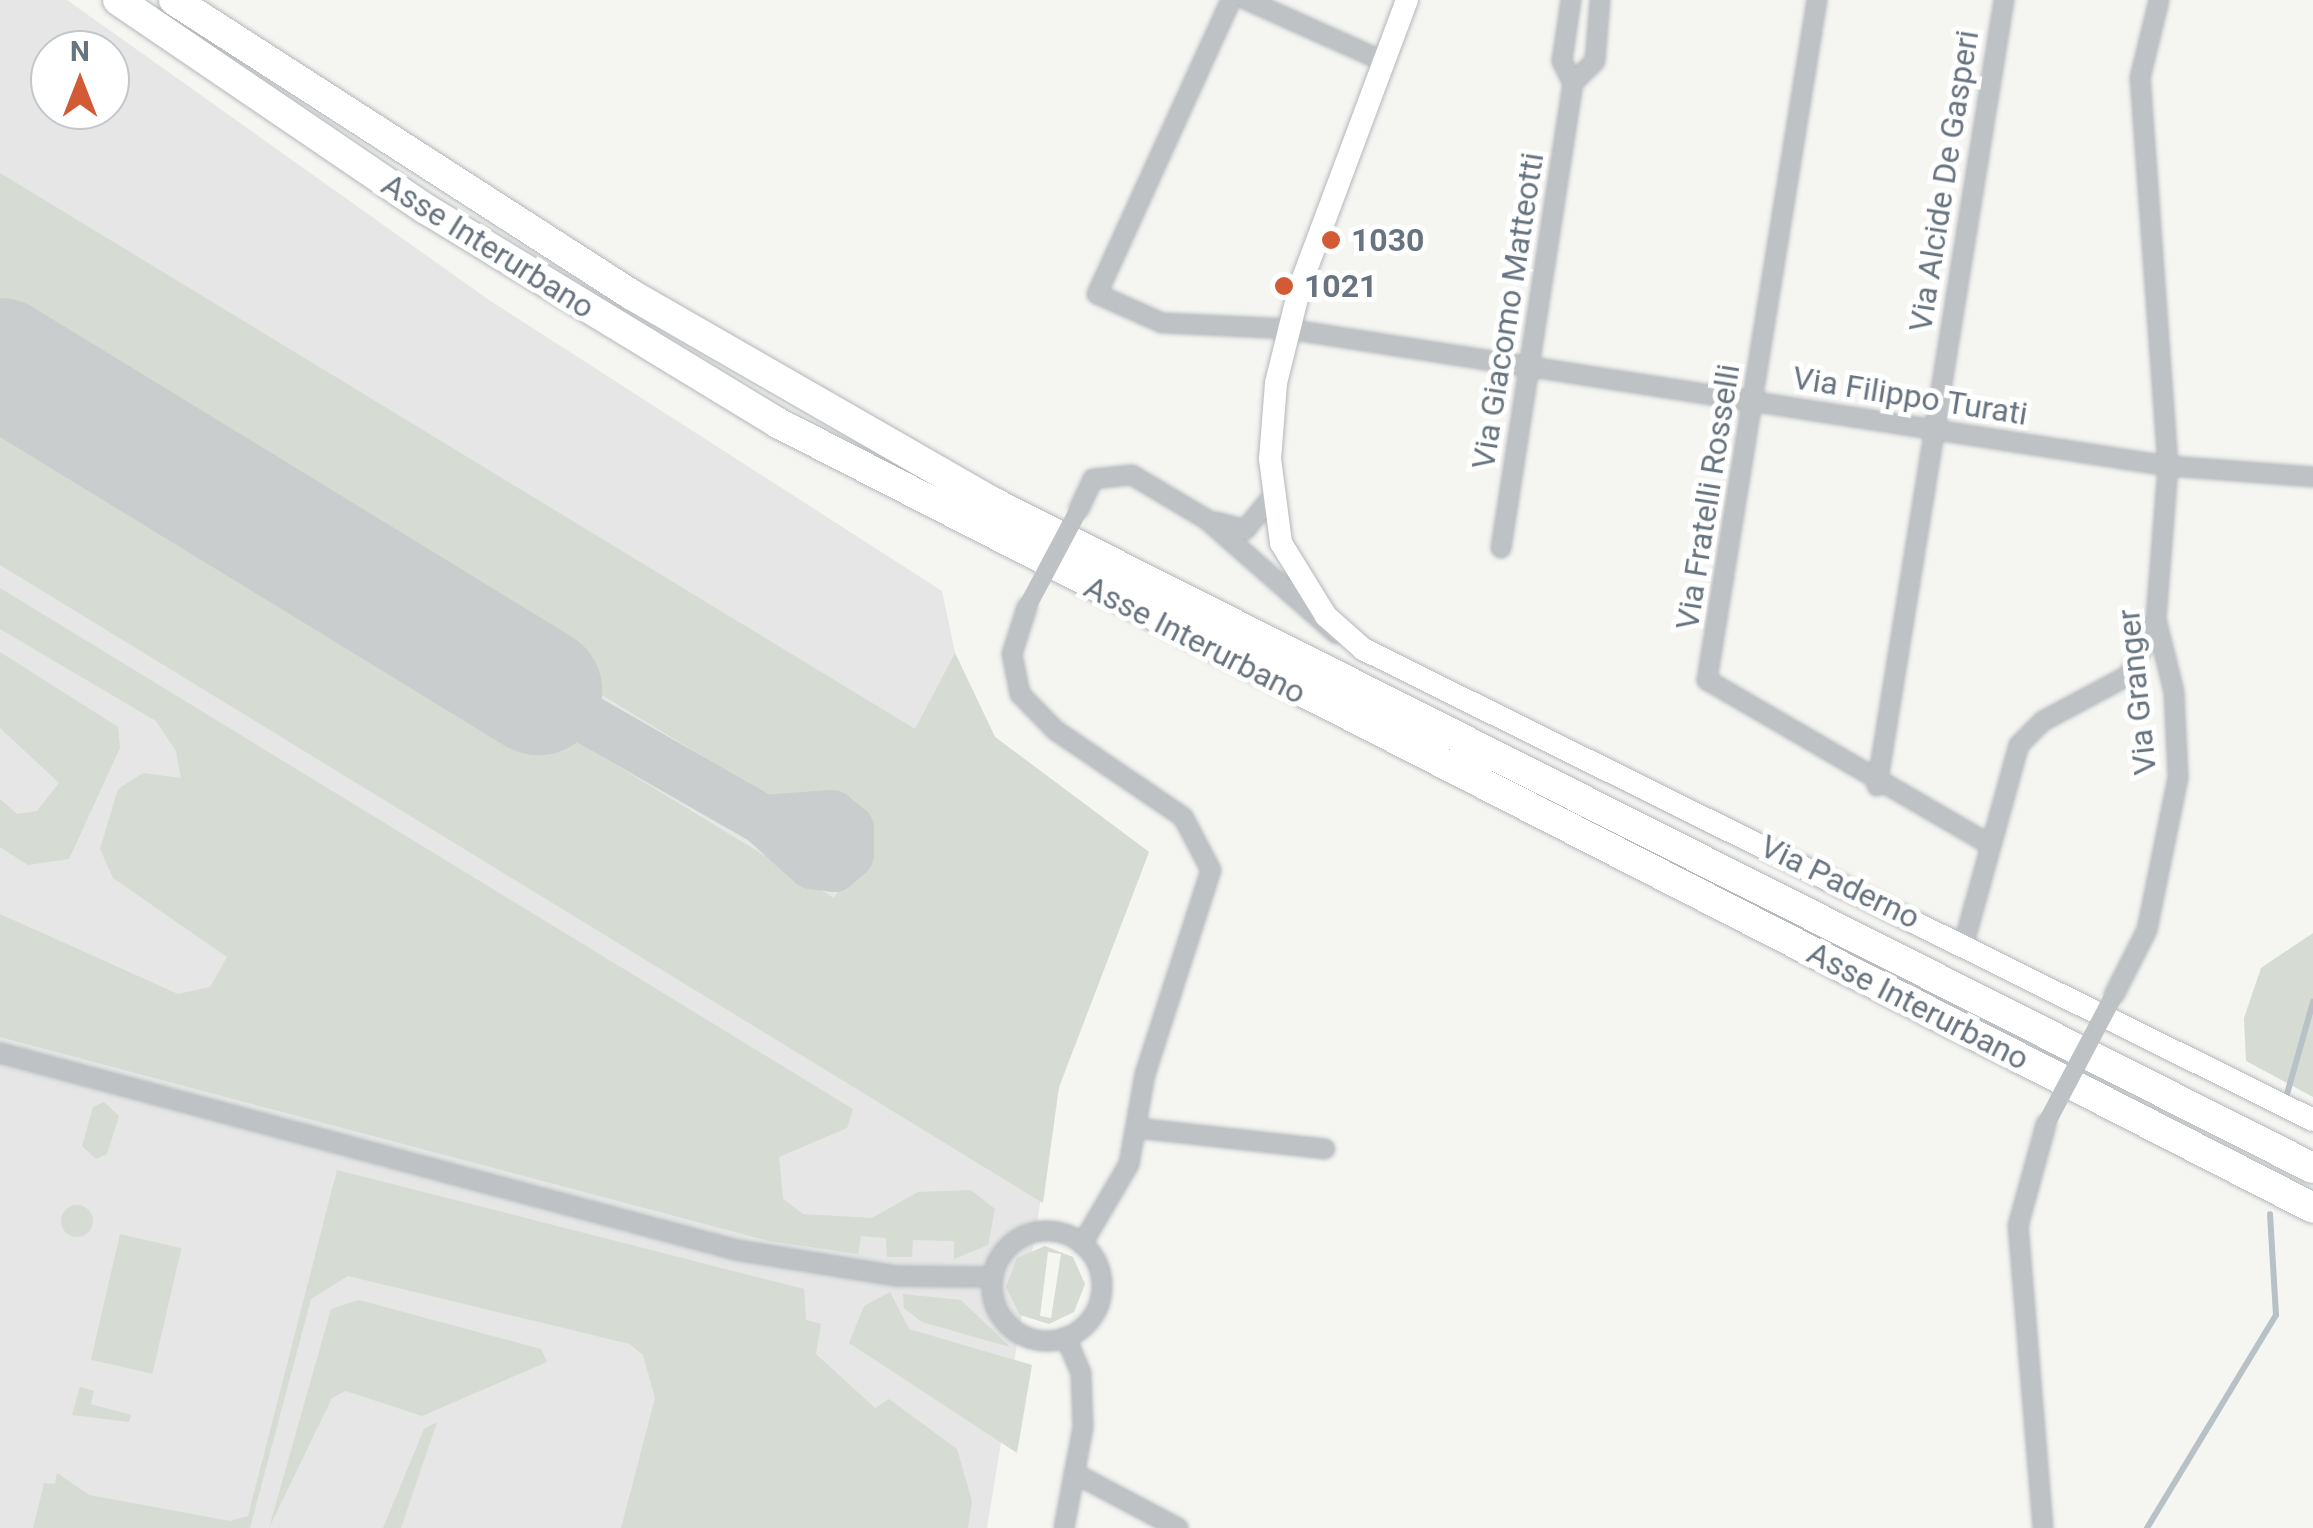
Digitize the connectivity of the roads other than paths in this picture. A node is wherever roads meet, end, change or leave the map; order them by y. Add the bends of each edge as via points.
1 (118, 0) edge
2 (174, 0) edge
3 (1231, 0) edge
4 (1247, 0) edge
5 (1407, 0) edge
6 (1571, 0) edge
7 (1600, 0) edge
8 (1818, 0) edge
9 (2004, 0) edge
10 (2159, 0) edge
11 (1385, 62) junction
12 (1574, 82) junction
13 (1288, 329) junction
14 (1530, 367) junction
15 (1754, 402) junction
16 (1935, 430) junction
17 (2168, 466) junction
18 (2313, 477) edge
19 (1272, 498) junction
20 (1206, 519) junction
21 (1245, 530) junction
22 (1280, 543) junction
23 (1502, 548) dead end
24 (1297, 570) junction
25 (1269, 571) junction
26 (2156, 618) junction
27 (1363, 649) junction
28 (1877, 786) junction
29 (1990, 845) junction
30 (1964, 943) junction
31 (0, 1053) edge
32 (2313, 1120) edge
33 (1136, 1128) junction
34 (1325, 1149) dead end
35 (2313, 1168) edge
36 (2313, 1208) edge
37 (1082, 1244) junction
38 (993, 1277) junction
39 (1066, 1338) junction
40 (1074, 1473) junction
41 (1064, 1528) edge
42 (1178, 1528) edge
43 (2043, 1528) edge

1 - 36 highway, Asse Interurbano via 426,209 776,422
2 - 35 highway, Asse Interurbano via 615,284 994,504
3 - 13 street, Via Filippo Turati via 1097,294 1162,323
4 - 11 street
5 - 11 street, Via Paderno
6 - 12 street, Via Giacomo Matteotti via 1562,62
7 - 12 street, Via Giacomo Matteotti via 1595,62
8 - 15 street, Via Fratelli Rosselli
9 - 16 street, Via Alcide De Gasperi
10 - 17 street, Via Granger via 2140,78
11 - 13 street, Via Paderno
12 - 14 street, Via Giacomo Matteotti
13 - 14 street, Via Filippo Turati
13 - 19 street, Via Paderno via 1272,420
14 - 15 street, Via Filippo Turati
14 - 23 street, Via Giacomo Matteotti
15 - 16 street, Via Filippo Turati
15 - 28 street, Via Fratelli Rosselli via 1708,680
16 - 17 street, Via Filippo Turati
16 - 28 street, Via Alcide De Gasperi
17 - 18 street, Via Filippo Turati
17 - 26 street, Via Granger
19 - 21 street
19 - 22 street, Via Paderno
20 - 21 street, Via Paderno
20 - 25 street, Via Paderno
20 - 33 street, Via Paderno, bridge via 1132,475 1093,479 1027,607 1012,654 1020,694 1055,730 1183,817 1211,870
21 - 22 street, Via Paderno
22 - 24 street, Via Paderno
24 - 25 street
24 - 27 street, Via Paderno via 1326,616
25 - 27 street, Via Paderno via 1316,621
26 - 29 street via 2129,675 2030,731
26 - 43 street, Via Granger, bridge via 2174,692 2178,778 2147,930 2046,1124 2018,1226
27 - 30 street, Via Paderno
28 - 29 street, Via Fratelli Rosselli
29 - 30 street
30 - 32 street, Via Paderno
31 - 38 street via 736,1250 896,1276
33 - 34 street
33 - 37 street, Via Paderno via 1122,1178
37 - 38 street via 1055,1232 1027,1235 1005,1250
37 - 39 street via 1096,1262 1101,1295 1086,1325
38 - 39 street via 997,1311 1016,1333
39 - 40 street via 1083,1403
40 - 41 street
40 - 42 street

